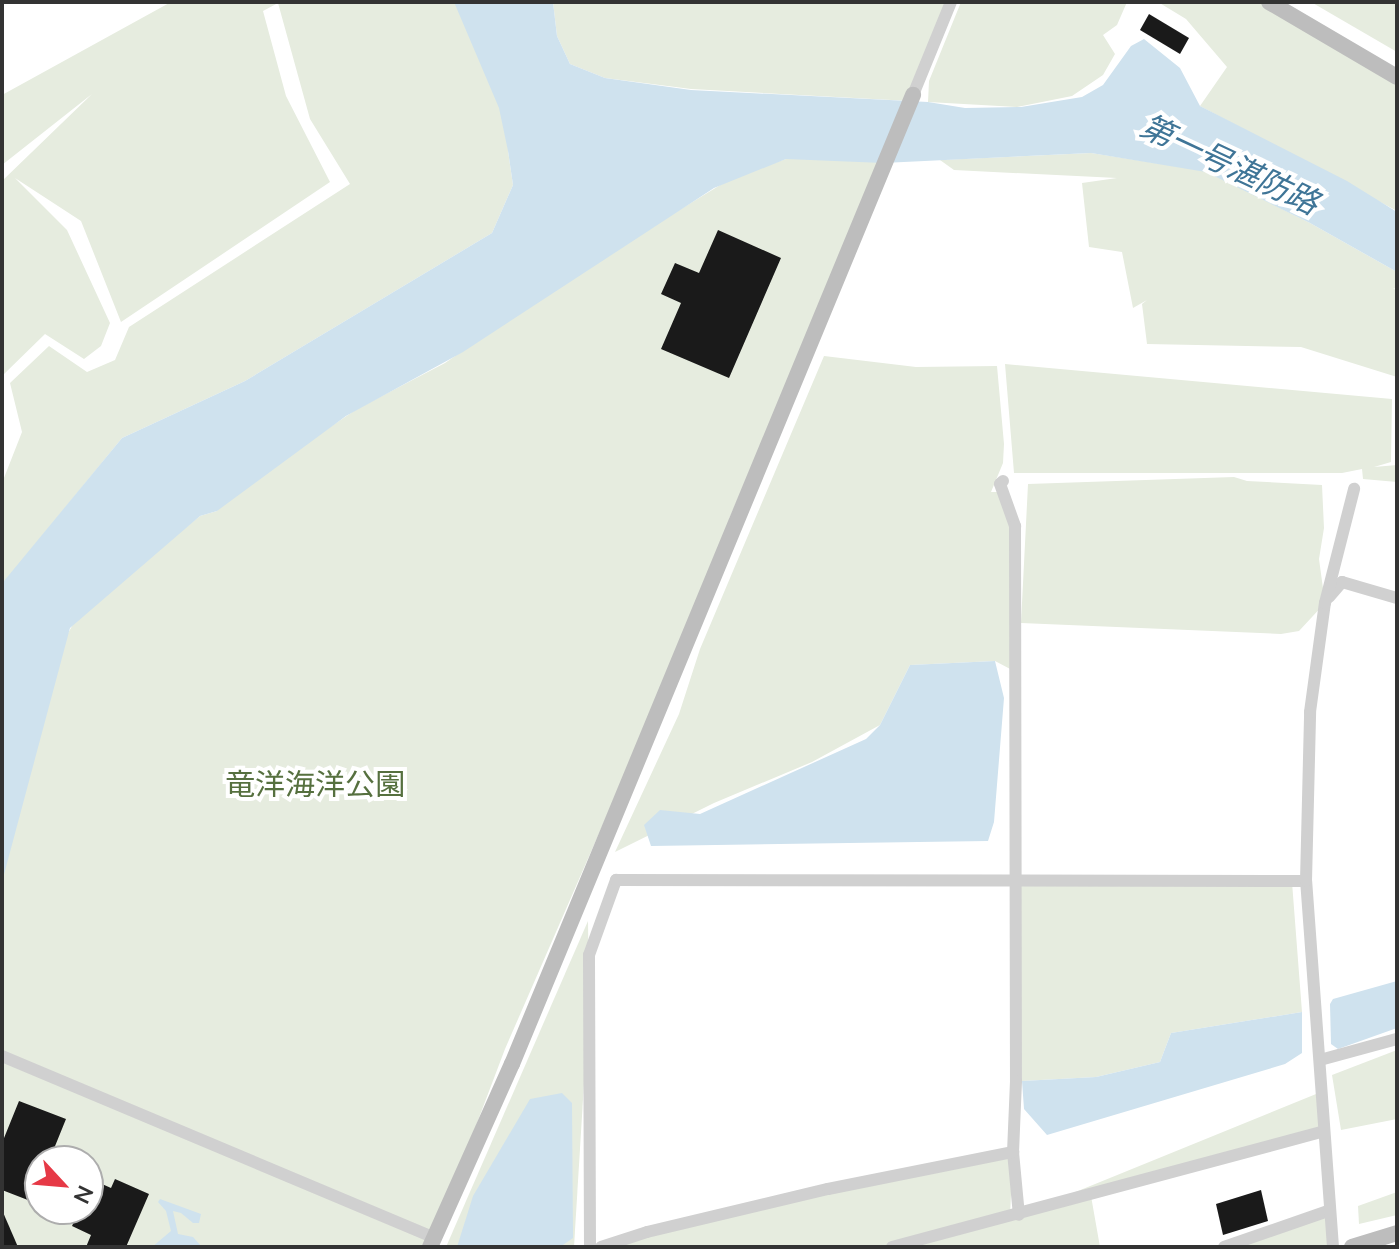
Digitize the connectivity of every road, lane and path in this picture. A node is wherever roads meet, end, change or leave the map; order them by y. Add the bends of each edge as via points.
1 (951, 2) edge
2 (1269, 2) edge
3 (1397, 77) edge
4 (913, 95) joint
5 (1003, 481) dead end
6 (1354, 489) dead end
7 (1397, 598) edge
8 (1325, 603) junction
9 (1013, 878) junction
10 (1306, 881) junction
11 (1397, 1039) edge
12 (2, 1056) edge
13 (1320, 1060) junction
14 (1324, 1131) junction
15 (1013, 1152) junction
16 (1328, 1211) junction
17 (1019, 1215) junction
18 (1397, 1233) edge
19 (432, 1243) edge
20 (590, 1247) edge
21 (601, 1247) edge
22 (892, 1247) edge
23 (1224, 1247) edge
24 (1333, 1247) edge
25 (1352, 1247) edge

1 - 4 street
2 - 3 street
4 - 19 street via 512,1064
5 - 9 street via 1015,526
6 - 8 street
7 - 8 street via 1342,582
8 - 10 street via 1310,712
9 - 10 street
9 - 15 street
9 - 20 street via 616,880 589,955
10 - 13 street
11 - 13 street
12 - 19 street
13 - 14 street
14 - 16 street
14 - 17 street
15 - 17 street
15 - 21 street via 828,1189
16 - 23 street
16 - 24 street
17 - 22 street
18 - 25 street

